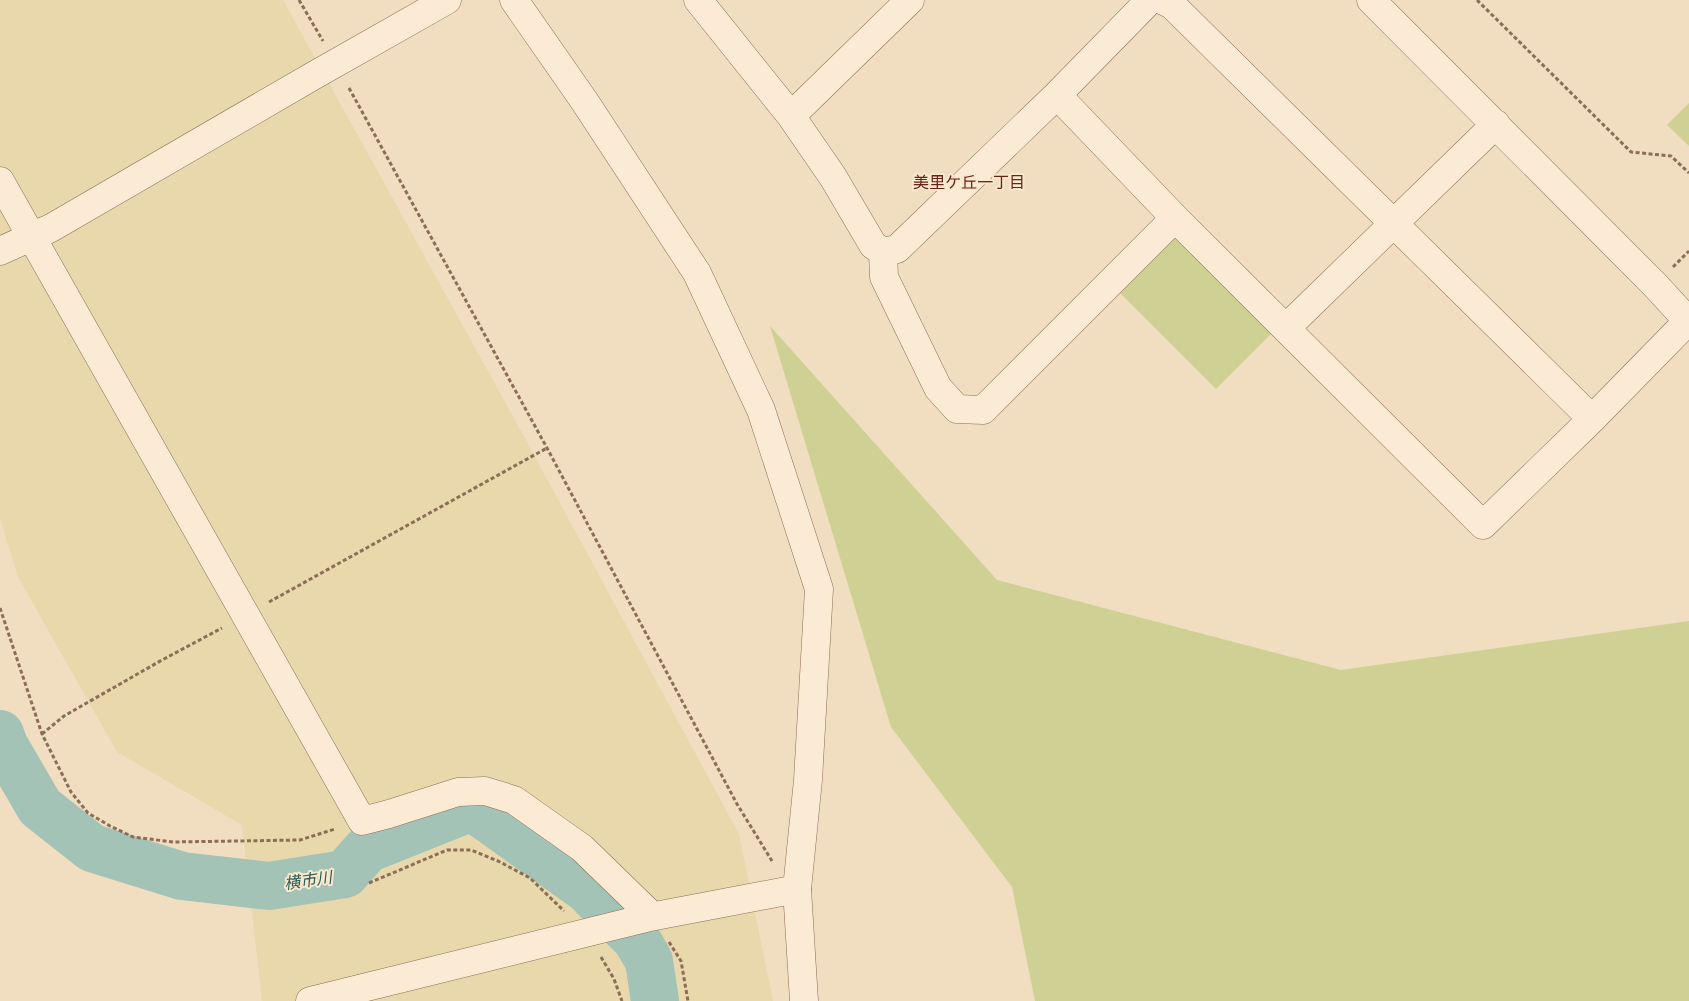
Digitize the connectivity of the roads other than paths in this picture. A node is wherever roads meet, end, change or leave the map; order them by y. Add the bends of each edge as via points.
1 (447, 0) edge
2 (514, 0) edge
3 (698, 0) edge
4 (910, 0) edge
5 (1148, 0) edge
6 (1162, 0) edge
7 (1371, 0) edge
8 (1057, 95) junction
9 (791, 116) junction
10 (1496, 124) junction
11 (0, 181) edge
12 (1174, 218) junction
13 (1393, 224) junction
14 (31, 237) junction
15 (0, 251) edge
16 (883, 252) junction
17 (1286, 328) junction
18 (1592, 419) junction
19 (795, 889) junction
20 (651, 916) junction
21 (310, 1001) edge
22 (804, 1001) edge

1 - 14 street
2 - 19 street via 697,273 761,410 819,590 808,780
3 - 9 street
4 - 9 street
5 - 8 street
6 - 13 street via 1172,5
7 - 10 street
8 - 12 street
8 - 16 street via 897,248
9 - 16 street via 833,177 873,245
10 - 13 street
10 - 18 street via 1688,321
11 - 14 street
12 - 16 street via 983,410 956,408 938,388 884,277
12 - 17 street
13 - 17 street
13 - 18 street
14 - 15 street
14 - 20 street via 362,821 458,792 485,791 514,800 582,848
17 - 18 street via 1483,525
19 - 20 street
19 - 22 street
20 - 21 street

